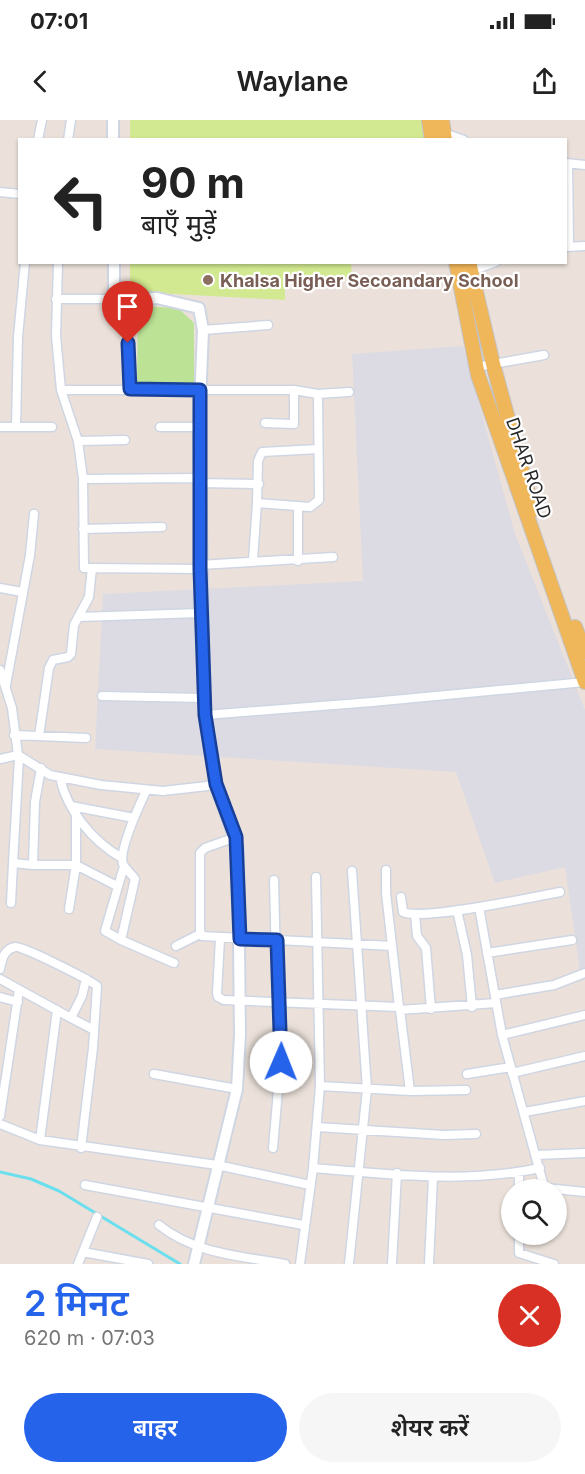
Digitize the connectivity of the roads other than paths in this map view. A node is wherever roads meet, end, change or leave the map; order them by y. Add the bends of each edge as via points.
1 (42, 120) edge
2 (71, 120) edge
3 (113, 120) edge
4 (429, 120) edge
5 (441, 133) edge
6 (38, 138) edge
7 (68, 138) edge
8 (113, 138) edge
9 (457, 138) edge
10 (567, 164) edge
11 (585, 165) edge
12 (0, 192) edge
13 (18, 194) edge
14 (585, 246) edge
15 (567, 247) edge
16 (25, 264) edge
17 (58, 264) edge
18 (114, 264) edge
19 (456, 264) edge
20 (486, 264) edge
21 (470, 267) edge
22 (127, 297) junction
23 (56, 299) junction
24 (114, 299) junction
25 (268, 325) dead end
26 (203, 330) junction
27 (544, 355) dead end
28 (493, 364) junction
29 (476, 367) junction
30 (130, 389) junction
31 (61, 390) junction
32 (200, 390) junction
33 (294, 390) junction
34 (349, 392) dead end
35 (318, 394) junction
36 (265, 423) dead end
37 (16, 426) junction
38 (0, 427) edge
39 (52, 427) dead end
40 (160, 427) dead end
41 (199, 427) junction
42 (125, 440) dead end
43 (78, 441) junction
44 (318, 449) junction
45 (83, 479) junction
46 (200, 481) junction
47 (259, 484) junction
48 (257, 503) junction
49 (298, 506) junction
50 (34, 514) dead end
51 (162, 527) dead end
52 (83, 529) junction
53 (333, 557) dead end
54 (254, 560) junction
55 (298, 561) junction
56 (200, 567) junction
57 (92, 568) junction
58 (0, 588) edge
59 (22, 592) junction
60 (200, 613) junction
61 (79, 617) junction
62 (585, 652) edge
63 (0, 670) edge
64 (585, 682) edge
65 (6, 686) junction
66 (102, 696) dead end
67 (204, 698) junction
68 (205, 715) junction
69 (14, 735) junction
70 (39, 736) junction
71 (86, 738) dead end
72 (19, 756) junction
73 (0, 759) edge
74 (41, 768) junction
75 (60, 778) junction
76 (216, 784) junction
77 (147, 791) junction
78 (74, 810) junction
79 (134, 818) junction
80 (236, 837) junction
81 (123, 862) junction
82 (13, 863) junction
83 (33, 865) junction
84 (76, 865) junction
85 (386, 870) dead end
86 (352, 871) dead end
87 (316, 877) dead end
88 (274, 880) dead end
89 (117, 886) junction
90 (560, 892) dead end
91 (401, 897) dead end
92 (11, 903) dead end
93 (479, 907) junction
94 (69, 909) dead end
95 (457, 910) junction
96 (415, 914) junction
97 (200, 934) junction
98 (219, 939) junction
99 (240, 939) junction
100 (121, 940) junction
101 (277, 940) junction
102 (572, 940) dead end
103 (0, 944) edge
104 (319, 944) junction
105 (357, 944) junction
106 (176, 946) dead end
107 (392, 946) junction
108 (9, 949) junction
109 (487, 953) junction
110 (174, 963) dead end
111 (0, 969) edge
112 (585, 973) edge
113 (0, 979) edge
114 (86, 979) junction
115 (19, 990) junction
116 (0, 997) edge
117 (495, 999) junction
118 (238, 1001) junction
119 (18, 1002) junction
120 (316, 1002) junction
121 (277, 1003) junction
122 (360, 1004) junction
123 (472, 1006) junction
124 (399, 1009) junction
125 (431, 1009) junction
126 (57, 1010) junction
127 (585, 1015) edge
128 (71, 1018) junction
129 (94, 1030) junction
130 (502, 1035) junction
131 (585, 1056) edge
132 (512, 1070) junction
133 (154, 1074) dead end
134 (468, 1074) dead end
135 (320, 1086) junction
136 (237, 1089) junction
137 (367, 1089) junction
138 (466, 1090) dead end
139 (410, 1091) junction
140 (585, 1101) edge
141 (525, 1112) junction
142 (0, 1116) edge
143 (0, 1124) edge
144 (317, 1127) junction
145 (361, 1131) junction
146 (476, 1134) dead end
147 (40, 1140) junction
148 (81, 1148) junction
149 (273, 1148) dead end
150 (585, 1153) edge
151 (536, 1155) junction
152 (217, 1165) junction
153 (540, 1167) junction
154 (313, 1168) junction
155 (358, 1172) junction
156 (519, 1172) junction
157 (397, 1173) junction
158 (433, 1177) junction
159 (519, 1179) edge
160 (84, 1185) dead end
161 (310, 1185) junction
162 (585, 1192) edge
163 (208, 1209) junction
164 (97, 1217) dead end
165 (159, 1225) dead end
166 (303, 1225) junction
167 (519, 1245) edge
168 (198, 1248) junction
169 (83, 1252) junction
170 (194, 1263) edge
171 (78, 1264) edge
172 (148, 1264) edge
173 (285, 1264) edge
174 (300, 1264) edge
175 (349, 1264) edge
176 (392, 1264) edge
177 (429, 1264) edge
178 (554, 1264) edge

1 - 6 street
2 - 7 street
3 - 8 street
4 - 5 main road
5 - 9 street
10 - 11 street
10 - 15 street
12 - 13 street
14 - 15 street
16 - 37 street
17 - 23 street
18 - 24 street
19 - 29 main road, DHAR ROAD
20 - 21 street
21 - 28 main road, DHAR ROAD
22 - 24 street
22 - 26 street via 157,297 199,308
22 - 30 street
23 - 24 street
23 - 31 street
25 - 26 street
26 - 32 street
27 - 28 street
28 - 29 street
28 - 62 main road, DHAR ROAD via 538,528
29 - 64 main road, DHAR ROAD
30 - 31 street
30 - 32 street
31 - 43 street
32 - 33 street
32 - 41 street
33 - 35 street
33 - 36 street via 294,424
34 - 35 street
35 - 44 street
37 - 38 street
37 - 39 street
40 - 41 street
41 - 46 street
42 - 43 street
43 - 45 street
44 - 47 street via 262,452 258,461
44 - 49 street via 319,500 314,506
45 - 46 street
45 - 52 street
46 - 47 street
46 - 56 street
47 - 48 street
48 - 49 street
48 - 54 street
49 - 55 street
50 - 59 street
51 - 52 street
52 - 57 street via 84,568
53 - 55 street
54 - 55 street
54 - 56 street
56 - 57 street
56 - 60 street
57 - 61 street via 89,597
58 - 59 street
59 - 65 street
60 - 61 street
60 - 67 street
61 - 70 street via 74,625 71,654 51,663
63 - 65 street
64 - 68 street
65 - 69 street
66 - 67 street
67 - 68 street
68 - 76 street
69 - 70 street
69 - 72 street
70 - 71 street
72 - 73 street
72 - 74 street
72 - 82 street
74 - 75 street
74 - 83 street via 35,802
75 - 77 street
75 - 78 street
76 - 77 street
76 - 80 street
77 - 79 street
78 - 79 street
78 - 81 street via 106,849
78 - 84 street
79 - 81 street
80 - 97 street via 200,853
80 - 99 street
81 - 89 street
81 - 100 street via 135,879
82 - 83 street
82 - 92 street
83 - 84 street
84 - 89 street
84 - 94 street
85 - 107 street
86 - 105 street
87 - 104 street
88 - 101 street
89 - 100 street via 105,931
90 - 93 street
91 - 96 street via 404,912
93 - 95 street
93 - 109 street
95 - 96 street
95 - 123 street
96 - 125 street via 417,936 426,948
97 - 98 street
97 - 106 street
98 - 99 street
98 - 118 street via 218,997
99 - 101 street
99 - 118 street
100 - 110 street
101 - 104 street
101 - 121 street
102 - 109 street
103 - 108 street
104 - 105 street
104 - 120 street
105 - 107 street
105 - 122 street
107 - 124 street
108 - 111 street
108 - 114 street via 23,947
109 - 117 street
112 - 117 street
113 - 115 street
114 - 128 street
114 - 129 street via 98,990
115 - 119 street
115 - 126 street
116 - 119 street
117 - 123 street
117 - 130 street
118 - 121 street
118 - 136 street
119 - 142 street
120 - 121 street
120 - 122 street
120 - 135 street
121 - 149 street via 282,1044
122 - 124 street
122 - 137 street
123 - 125 street
124 - 125 street
124 - 139 street
126 - 128 street
126 - 147 street
127 - 130 street
128 - 129 street
129 - 148 street
130 - 132 street
131 - 132 street
132 - 134 street
132 - 141 street
133 - 136 street
135 - 137 street
135 - 144 street
136 - 152 street
137 - 139 street
137 - 145 street
138 - 139 street
140 - 141 street
141 - 151 street
143 - 147 street
144 - 145 street
144 - 154 street
145 - 146 street
145 - 155 street
147 - 148 street
148 - 152 street
150 - 151 street
151 - 153 street
152 - 161 street
152 - 163 street
153 - 156 street
153 - 162 street via 546,1188
154 - 155 street
154 - 161 street
155 - 157 street
155 - 175 street
156 - 158 street
156 - 159 street
157 - 158 street
157 - 176 street
158 - 177 street
160 - 163 street via 162,1197
161 - 166 street
163 - 166 street
163 - 168 street
164 - 169 street
165 - 168 street
166 - 174 street
167 - 178 street via 519,1253
168 - 170 street
168 - 173 street
169 - 171 street
169 - 172 street

